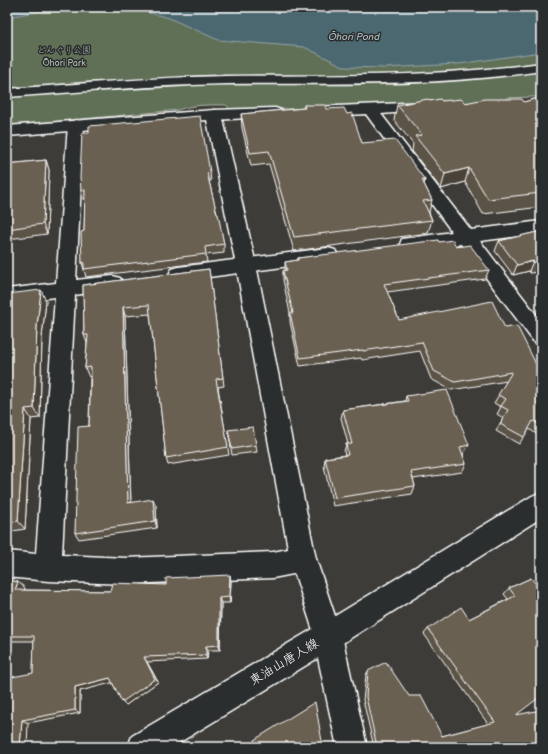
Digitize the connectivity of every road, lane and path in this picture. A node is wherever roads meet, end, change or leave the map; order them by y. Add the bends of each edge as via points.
1 (541, 67) edge
2 (7, 93) edge
3 (442, 107) edge
4 (370, 111) junction
5 (214, 115) junction
6 (76, 125) junction
7 (7, 131) edge
8 (541, 227) edge
9 (466, 237) junction
10 (389, 247) edge
11 (343, 253) edge
12 (246, 265) junction
13 (160, 276) edge
14 (128, 280) edge
15 (66, 289) junction
16 (7, 296) edge
17 (541, 336) edge
18 (541, 504) edge
19 (303, 559) junction
20 (7, 564) edge
21 (48, 568) junction
22 (328, 636) junction
23 (143, 747) edge
24 (352, 747) edge

1 - 2 street via 446,77 110,84
3 - 4 street
4 - 5 street
4 - 9 street
5 - 6 street
5 - 12 street
6 - 7 street
6 - 15 street
8 - 9 street
9 - 10 street
9 - 17 street
11 - 12 street
12 - 13 street
12 - 19 street
14 - 15 street
15 - 16 street
15 - 21 street
18 - 22 street
19 - 21 street via 273,565 126,571
19 - 22 street
20 - 21 street
22 - 23 street, 東油山唐人線
22 - 24 street, 東油山唐人線

